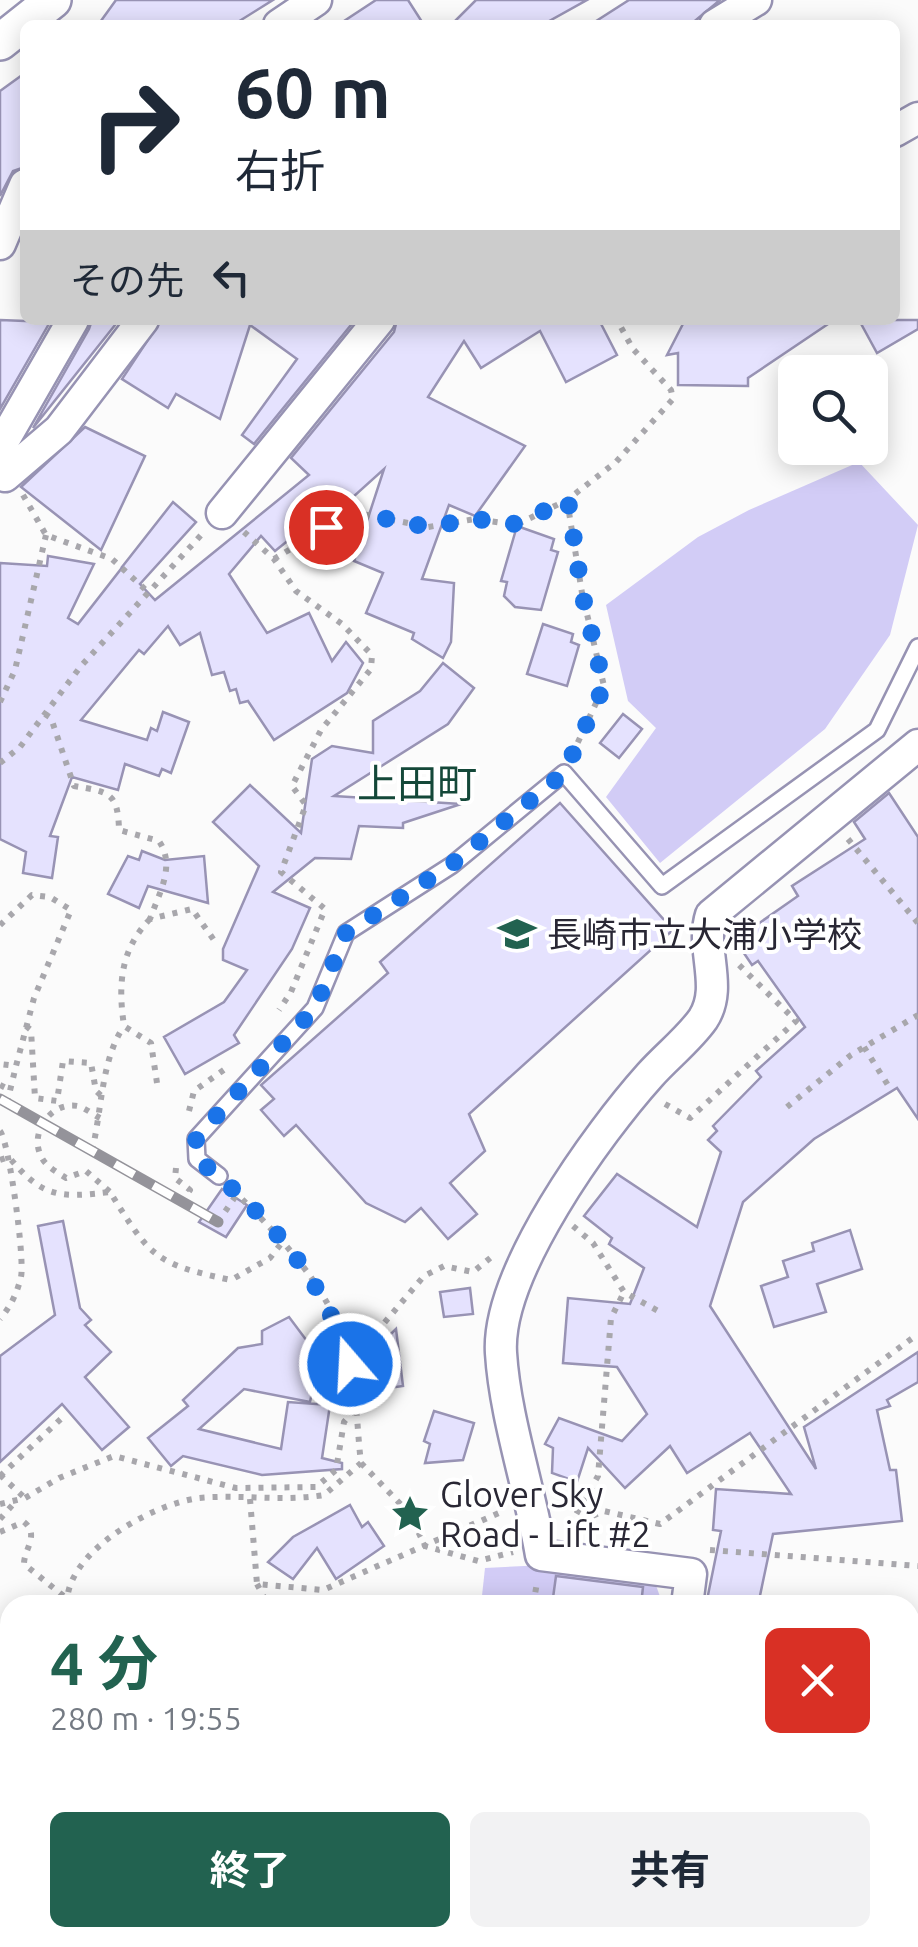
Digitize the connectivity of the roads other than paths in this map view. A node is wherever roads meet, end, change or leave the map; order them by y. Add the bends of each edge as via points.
1 (316, 0) edge
2 (756, 0) edge
3 (290, 20) edge
4 (723, 20) edge
5 (20, 197) edge
6 (0, 244) edge
7 (71, 325) edge
8 (139, 325) edge
9 (375, 325) edge
10 (3, 462) edge
11 (222, 513) road end
12 (918, 646) edge
13 (918, 745) edge
14 (219, 1176) road end
15 (688, 1595) edge

1 - 3 street
2 - 4 street
5 - 6 street
7 - 10 street
8 - 10 street via 59,430
9 - 11 street
12 - 14 lane via 877,730 662,886 564,773 452,864 346,933 315,1008 196,1138 197,1159
13 - 15 street via 711,915 706,930 712,987 704,1018 648,1078 553,1210 518,1273 500,1348 546,1555 691,1574

